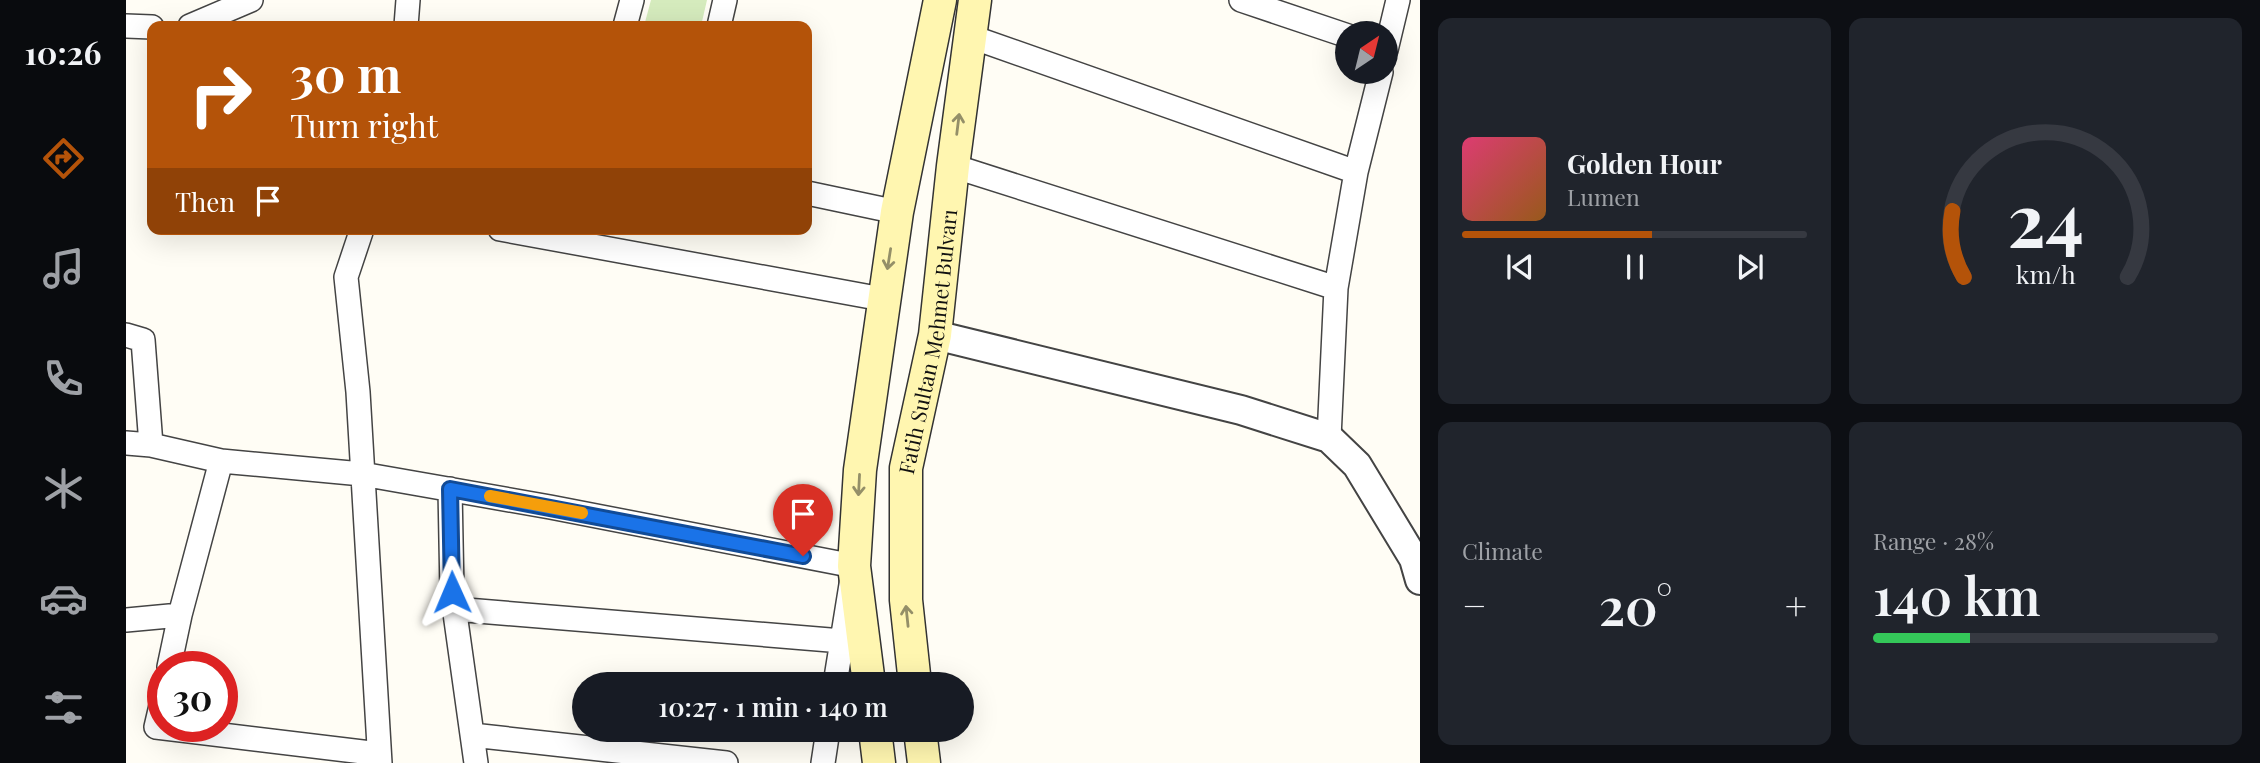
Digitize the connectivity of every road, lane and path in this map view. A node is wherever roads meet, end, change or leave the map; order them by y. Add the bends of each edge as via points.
1 (251, 0) edge
2 (408, 0) edge
3 (632, 0) edge
4 (725, 0) edge
5 (940, 0) edge
6 (975, 0) edge
7 (1241, 0) edge
8 (1398, 0) edge
9 (202, 21) edge
10 (406, 21) edge
11 (626, 21) edge
12 (720, 21) edge
13 (1393, 21) edge
14 (126, 26) edge
15 (147, 27) edge
16 (1335, 32) edge
17 (968, 36) junction
18 (1378, 84) edge
19 (953, 166) junction
20 (1356, 172) junction
21 (812, 194) edge
22 (897, 212) junction
23 (360, 235) edge
24 (533, 235) edge
25 (1336, 288) junction
26 (882, 299) junction
27 (126, 335) edge
28 (936, 335) junction
29 (1329, 438) junction
30 (126, 443) edge
31 (151, 445) junction
32 (221, 461) junction
33 (362, 474) junction
34 (450, 489) junction
35 (854, 566) junction
36 (1420, 580) edge
37 (454, 609) junction
38 (180, 615) junction
39 (126, 620) edge
40 (842, 641) junction
41 (172, 651) edge
42 (837, 672) edge
43 (867, 672) edge
44 (914, 672) edge
45 (472, 735) junction
46 (238, 738) edge
47 (826, 742) edge
48 (876, 742) edge
49 (921, 742) edge
50 (379, 758) edge
51 (476, 763) edge
52 (726, 763) edge
53 (822, 763) edge
54 (879, 763) edge
55 (924, 763) edge

1 - 9 street
2 - 10 street
3 - 11 street
4 - 12 street
5 - 22 main road
6 - 17 main road, Fatih Sultan Mehmet Bulvarı
7 - 16 street
8 - 13 street
14 - 15 street
19 -> 17 main road, Fatih Sultan Mehmet Bulvarı
17 - 20 street
18 - 20 street
19 - 25 street
19 - 28 main road, Fatih Sultan Mehmet Bulvarı
20 - 25 street
21 - 22 street
22 -> 26 main road
23 - 33 street via 346,277
24 - 26 street
25 - 29 street
26 -> 35 main road via 860,470
27 - 31 street via 143,340
28 - 29 street via 1241,410
44 -> 28 main road, Fatih Sultan Mehmet Bulvarı via 906,600 906,468
29 - 36 street via 1357,465 1414,559
30 - 31 street
31 - 32 street
32 - 33 street
32 - 38 street
33 - 34 street
33 - 50 street
34 - 35 street
34 - 37 street
35 - 40 street
35 - 43 main road
37 - 40 street
37 - 45 street
38 - 39 street
38 - 41 street
40 - 42 street
45 - 51 street
45 - 52 street
46 - 50 street
47 - 53 street
48 - 54 main road
49 - 55 main road

